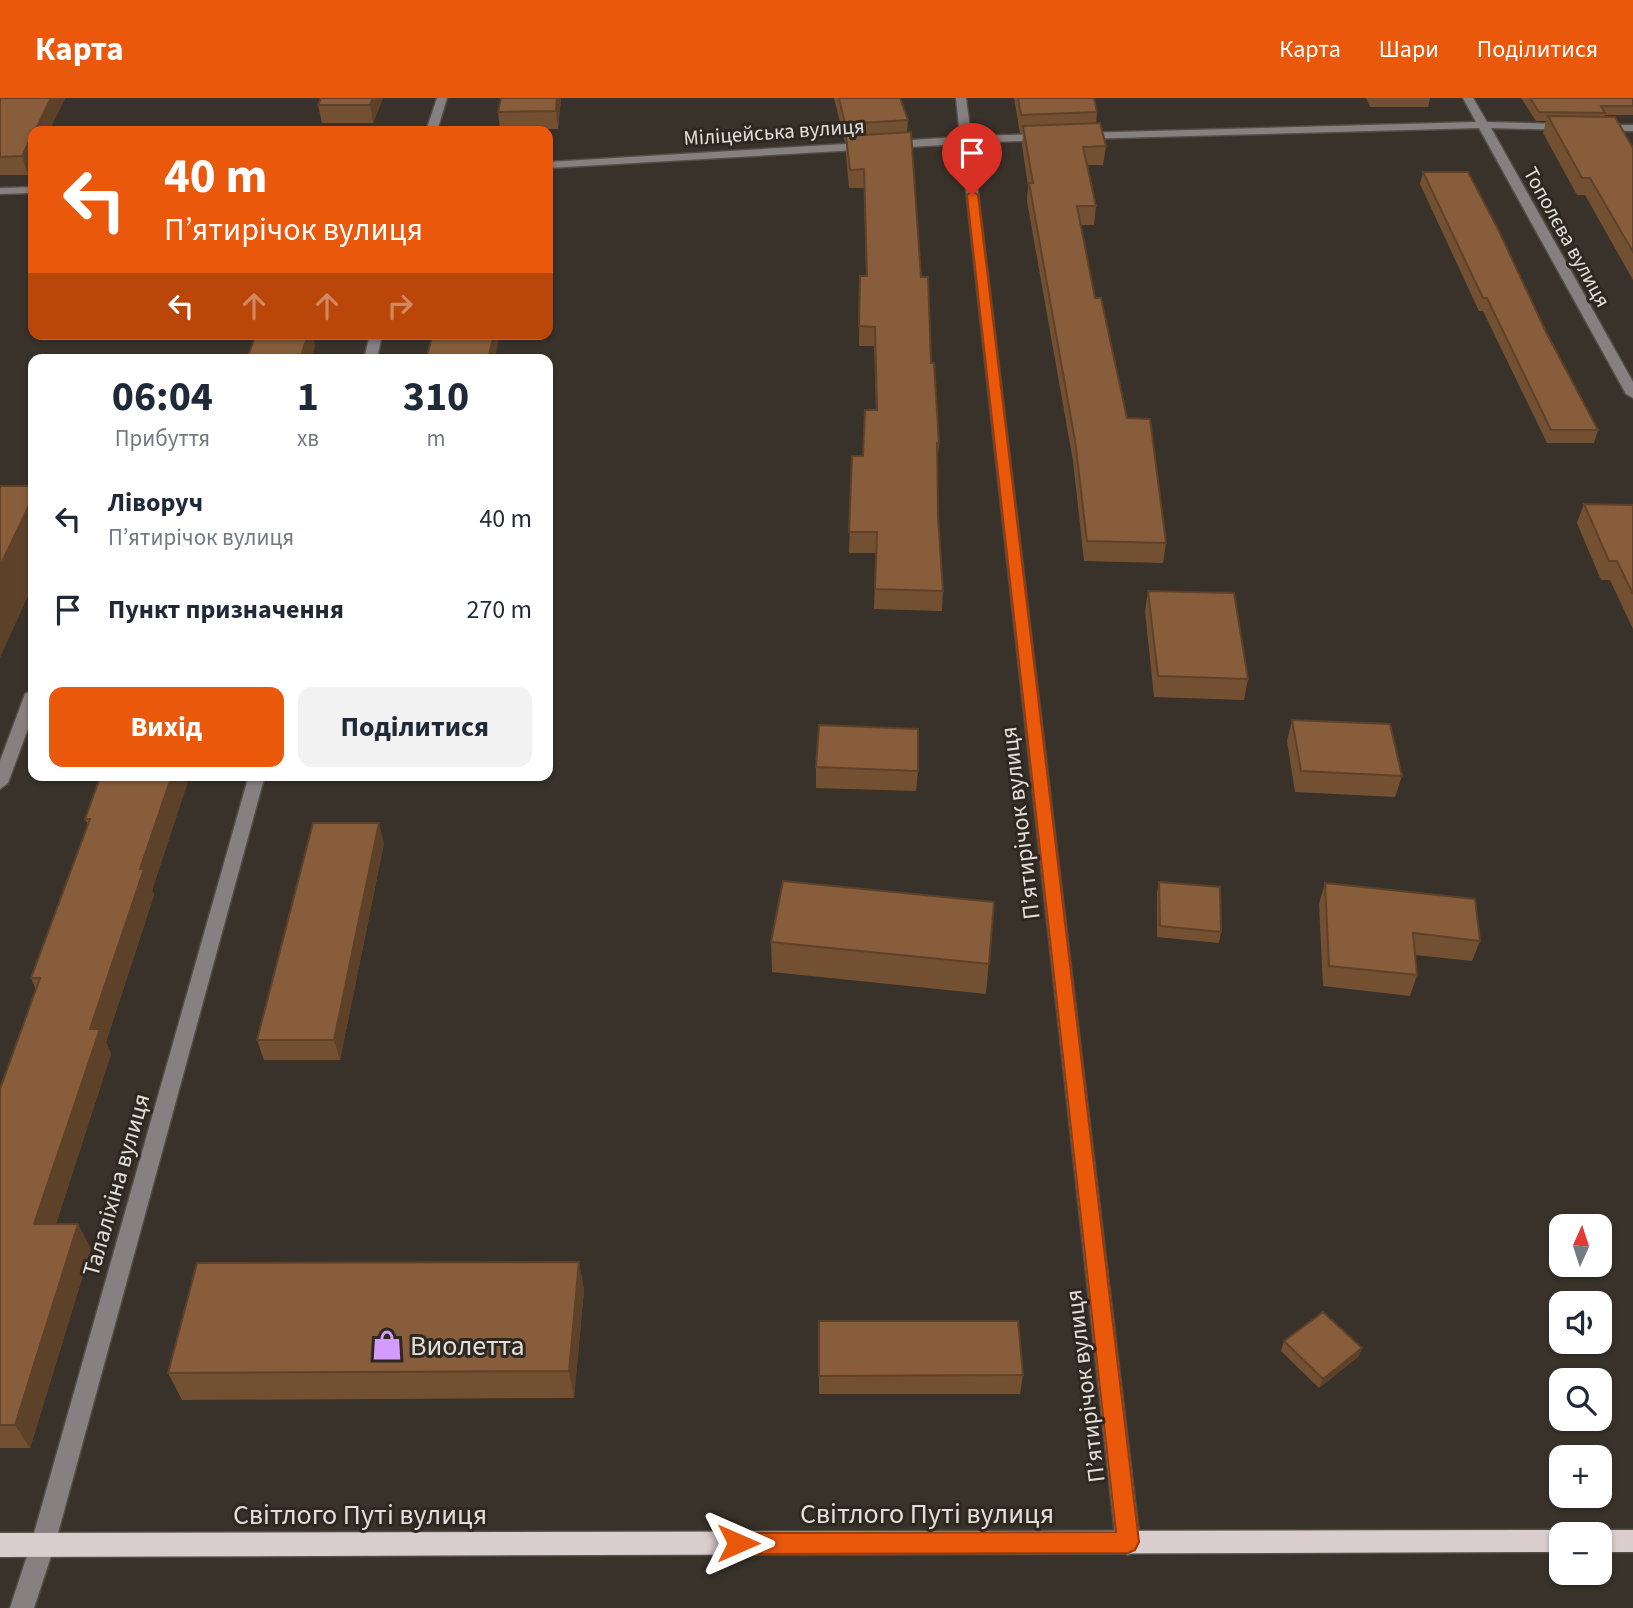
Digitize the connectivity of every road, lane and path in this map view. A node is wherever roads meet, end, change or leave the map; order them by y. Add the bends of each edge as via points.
1 (442, 98) edge
2 (961, 98) edge
3 (1468, 98) edge
4 (1482, 125) junction
5 (433, 126) edge
6 (1578, 127) edge
7 (1592, 127) edge
8 (1633, 128) edge
9 (966, 139) junction
10 (553, 165) edge
11 (28, 190) edge
12 (0, 191) edge
13 (1633, 394) edge
14 (28, 707) edge
15 (255, 781) edge
16 (0, 783) edge
17 (1549, 1541) edge
18 (1612, 1541) edge
19 (1633, 1541) edge
20 (1128, 1542) junction
21 (43, 1544) junction
22 (0, 1545) edge
23 (22, 1608) edge

1 - 5 street
2 - 9 street, П’ятирічок вулиця
3 - 4 street, Тополєва вулиця
4 - 6 street, Міліцейська вулиця
4 - 9 street, Міліцейська вулиця
4 - 13 street, Тополєва вулиця
7 - 8 street
9 - 10 street, Міліцейська вулиця
9 - 20 street, П’ятирічок вулиця
11 - 12 street
14 - 16 street
15 - 21 street, Талаліхіна вулиця
17 - 20 main road, Світлого Путі вулиця
18 - 19 main road
20 - 21 main road, Світлого Путі вулиця
21 - 22 main road, Світлого Путі вулиця
21 - 23 street, Талаліхіна вулиця

